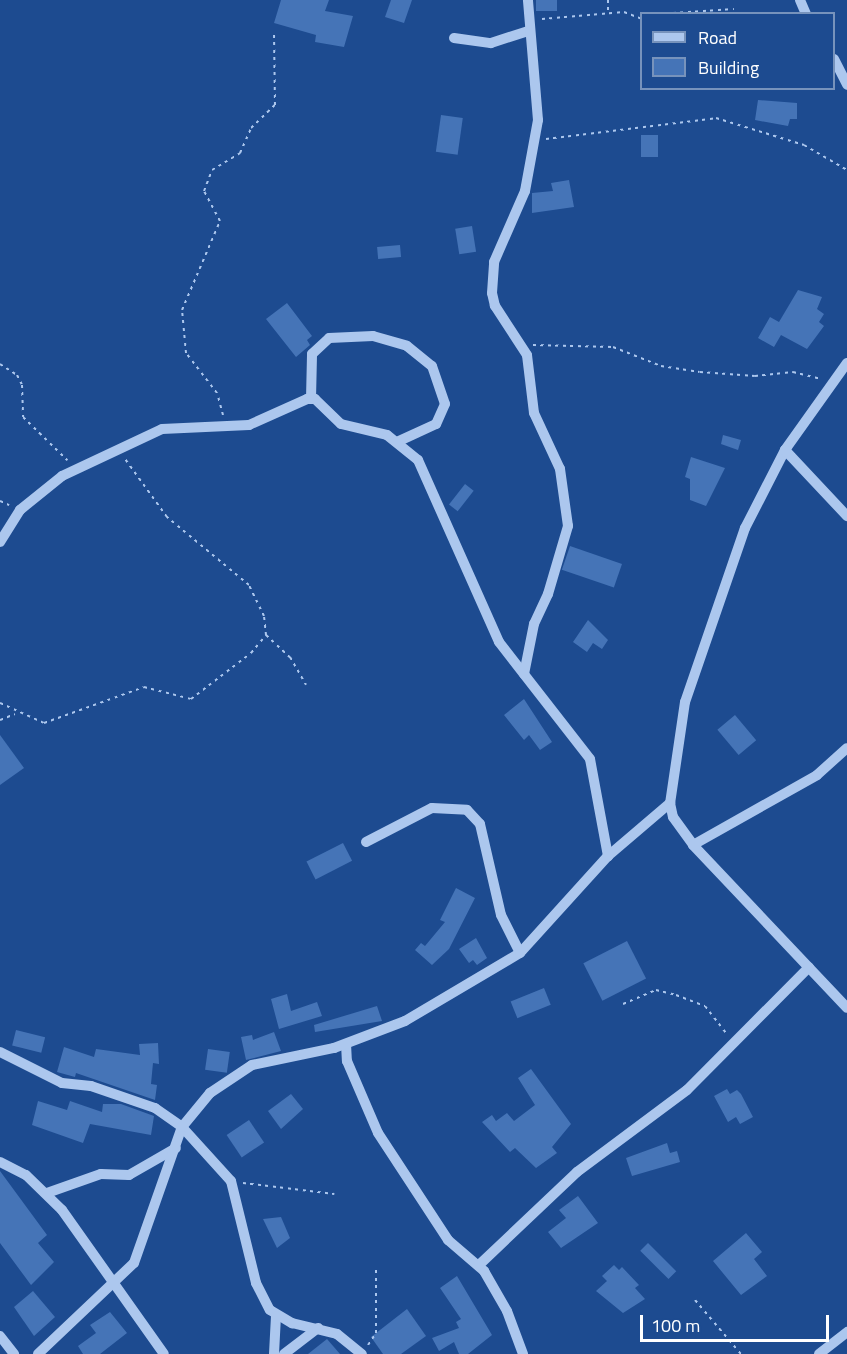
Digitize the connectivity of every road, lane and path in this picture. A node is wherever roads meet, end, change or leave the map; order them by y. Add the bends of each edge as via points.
1 (528, 0) edge
2 (608, 0) edge
3 (734, 9) dead end
4 (688, 12) edge
5 (608, 14) junction
6 (640, 18) edge
7 (528, 26) junction
8 (274, 34) dead end
9 (454, 38) dead end
10 (835, 61) edge
11 (847, 85) edge
12 (534, 136) junction
13 (847, 170) edge
14 (524, 346) junction
15 (847, 363) edge
16 (0, 364) edge
17 (834, 380) junction
18 (311, 399) junction
19 (216, 424) junction
20 (399, 441) junction
21 (785, 450) junction
22 (122, 451) junction
23 (75, 468) junction
24 (847, 516) edge
25 (0, 542) edge
26 (266, 635) junction
27 (524, 674) junction
28 (306, 685) dead end
29 (0, 703) edge
30 (15, 714) junction
31 (0, 720) edge
32 (847, 748) edge
33 (670, 803) junction
34 (366, 842) dead end
35 (693, 845) junction
36 (608, 856) junction
37 (520, 953) junction
38 (809, 967) junction
39 (623, 1004) dead end
40 (847, 1008) edge
41 (346, 1044) junction
42 (727, 1050) junction
43 (0, 1052) edge
44 (182, 1127) junction
45 (176, 1148) junction
46 (0, 1162) edge
47 (231, 1181) junction
48 (47, 1193) junction
49 (334, 1194) dead end
50 (479, 1265) junction
51 (376, 1268) dead end
52 (113, 1285) junction
53 (695, 1300) dead end
54 (276, 1316) junction
55 (318, 1328) junction
56 (847, 1332) edge
57 (0, 1336) edge
58 (353, 1344) junction
59 (14, 1354) edge
60 (38, 1354) edge
61 (164, 1354) edge
62 (274, 1354) edge
63 (284, 1354) edge
64 (362, 1354) edge
65 (523, 1354) edge
66 (741, 1354) edge
67 (819, 1354) edge

1 - 7 street
2 - 5 path
3 - 4 path
5 - 6 path via 624,12
5 - 7 path
7 - 9 street via 491,43
7 - 12 street via 538,105
8 - 19 path via 275,105 251,128 240,153 212,170 204,191 220,221 182,310 186,353 223,404 222,417
10 - 11 street
12 - 13 path via 573,139 657,123 716,118 804,146
12 - 14 street via 525,191 491,276 495,306
14 - 17 path via 612,348 661,366 700,372 755,376 793,372
14 - 27 street via 534,413 560,469 568,526 549,594 534,624
15 - 17 street
16 - 23 path via 16,375 22,385 23,417
17 - 21 street
18 - 19 street via 249,425
18 - 20 street via 341,424
18 - 20 street via 312,354 330,338 362,334 408,346 432,366 445,405 436,424
19 - 22 street via 162,429
20 - 27 street via 418,460 484,614
21 - 24 street
21 - 33 street via 745,528 694,670 679,726
22 - 23 street
22 - 26 path via 138,482 167,517 249,585 264,616
23 - 25 street via 20,510
26 - 28 path via 290,657
26 - 30 path via 198,697 144,687 57,721 44,723
27 - 36 street via 590,759
29 - 30 path
30 - 31 path
32 - 35 street via 810,780
33 - 35 street via 674,818
33 - 36 street
34 - 37 street via 416,813 444,806 467,810 480,824 501,915
35 - 38 street
36 - 37 street
37 - 41 street via 405,1021
38 - 40 street
38 - 42 street
39 - 42 path via 656,990 696,1001 724,1028
41 - 44 street via 243,1069 210,1093
41 - 50 street via 347,1061 393,1159 448,1240
42 - 50 street via 687,1090 577,1172
43 - 44 street via 62,1083 92,1086 155,1108
44 - 45 street
44 - 47 street
45 - 48 street via 129,1175 101,1174
45 - 52 street via 143,1248
46 - 48 street via 26,1175
47 - 49 path
47 - 54 street via 256,1283
48 - 52 street
50 - 65 street via 502,1301
51 - 58 path via 376,1334 371,1344
52 - 60 street
52 - 61 street
53 - 66 path
54 - 55 street
54 - 62 street
55 - 58 street
55 - 63 street
56 - 67 street
57 - 59 street
58 - 64 street

